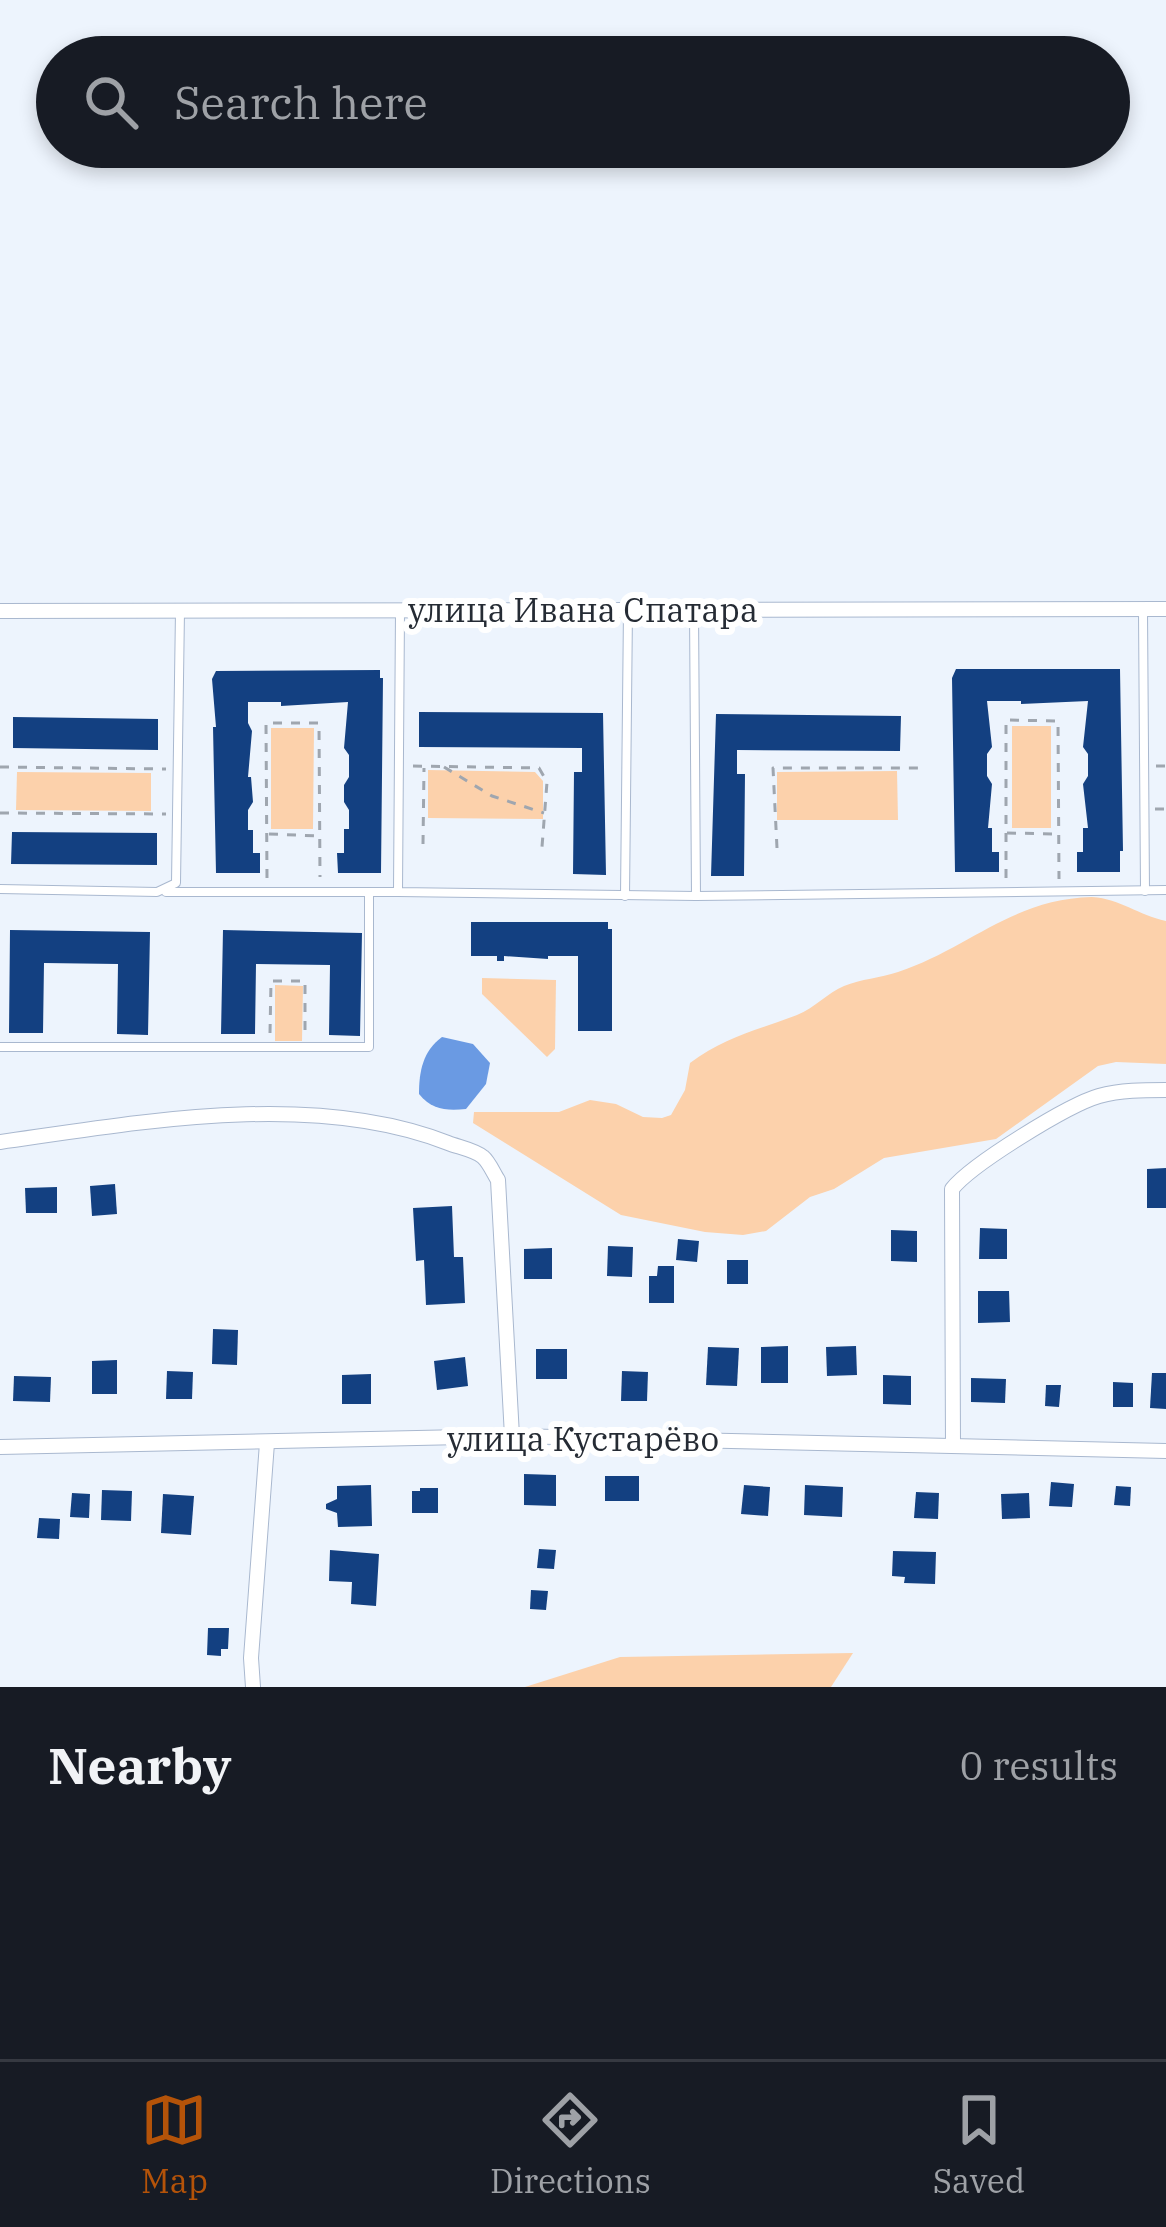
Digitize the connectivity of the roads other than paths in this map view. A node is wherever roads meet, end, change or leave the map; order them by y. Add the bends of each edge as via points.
1 (1143, 609) junction
2 (1166, 609) edge
3 (400, 610) junction
4 (628, 610) junction
5 (694, 610) junction
6 (0, 611) edge
7 (180, 611) junction
8 (0, 889) edge
9 (1166, 890) edge
10 (1145, 891) junction
11 (164, 892) junction
12 (369, 892) junction
13 (398, 892) junction
14 (625, 896) junction
15 (695, 896) junction
16 (0, 1046) edge
17 (1166, 1090) edge
18 (0, 1142) edge
19 (512, 1436) junction
20 (267, 1443) junction
21 (953, 1444) junction
22 (0, 1447) edge
23 (1166, 1451) edge
24 (253, 1687) edge

1 - 2 street, улица Ивана Спатара
1 - 5 street, улица Ивана Спатара
1 - 10 lane
3 - 4 street, улица Ивана Спатара
3 - 7 street, улица Ивана Спатара
3 - 13 lane
4 - 5 street, улица Ивана Спатара
4 - 14 lane
5 - 15 lane
6 - 7 street, улица Ивана Спатара
7 - 11 lane via 178,876
8 - 11 lane
9 - 10 lane
10 - 15 lane
11 - 12 lane
12 - 13 lane
12 - 16 lane via 369,1048
13 - 14 lane
14 - 15 lane
17 - 21 street via 1088,1100 952,1189
18 - 19 street via 142,1122 274,1116 370,1119 483,1157 498,1180
19 - 20 street, улица Кустарёво
19 - 21 street, улица Кустарёво
20 - 22 street, улица Кустарёво
20 - 24 street
21 - 23 street, улица Кустарёво

